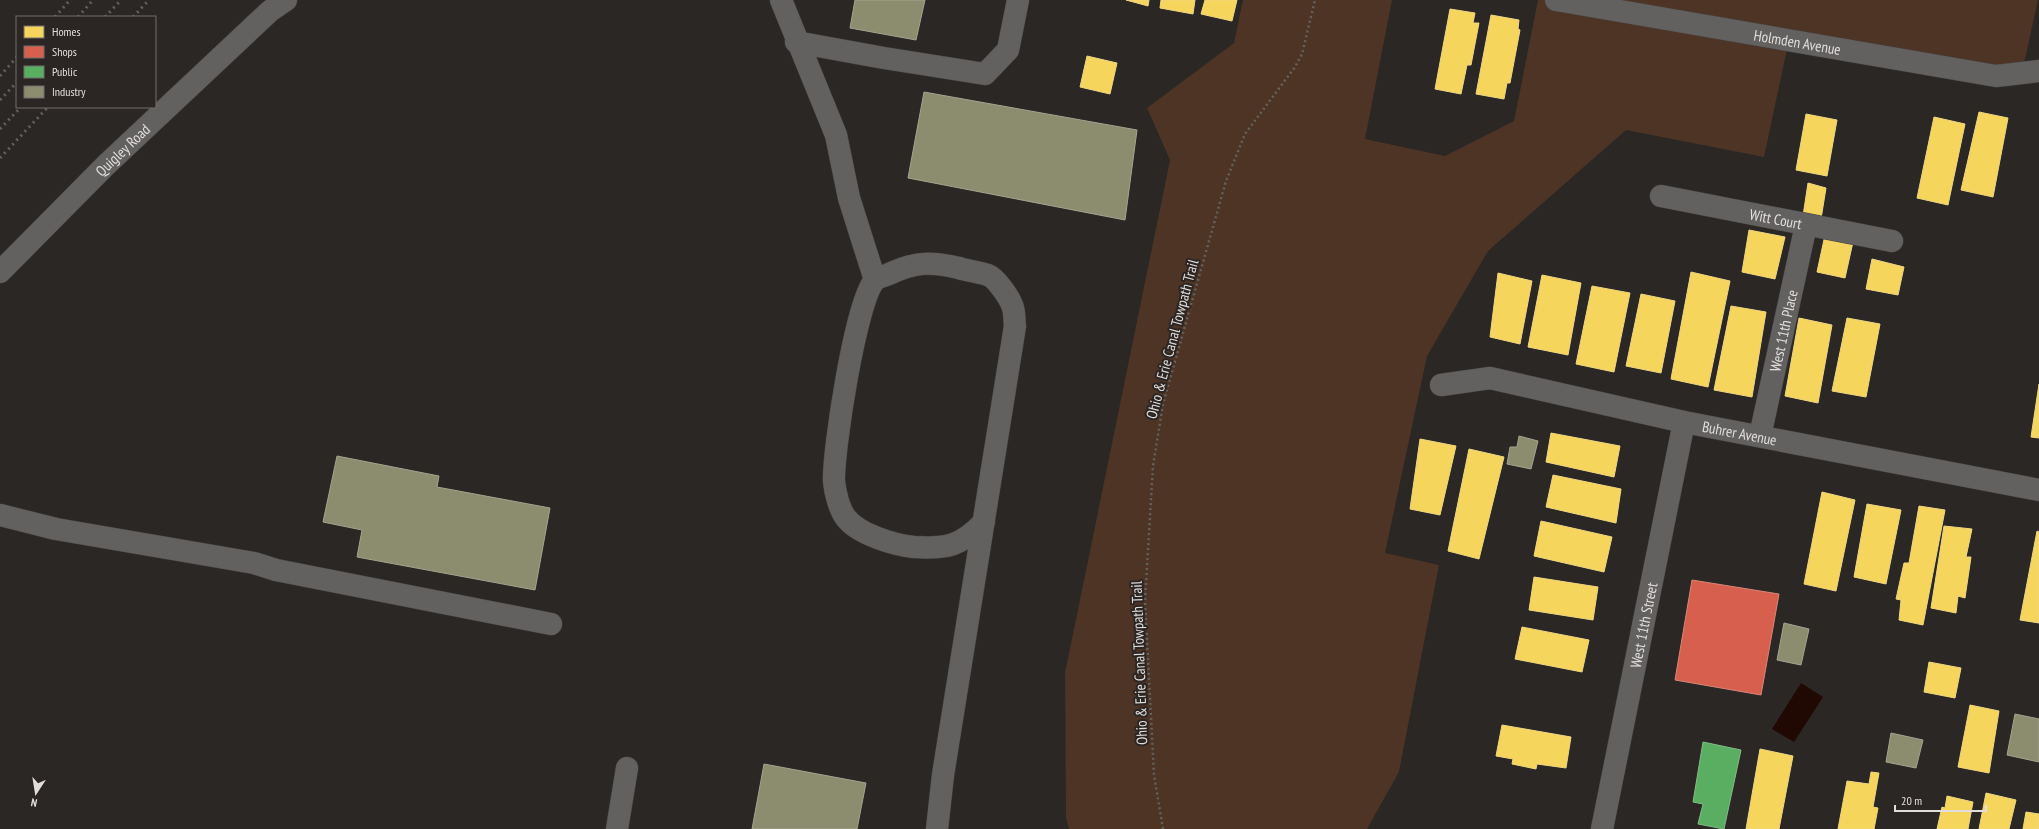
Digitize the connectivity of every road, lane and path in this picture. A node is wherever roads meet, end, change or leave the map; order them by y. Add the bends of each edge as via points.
1 (286, 0) edge
2 (781, 0) edge
3 (1018, 0) edge
4 (1315, 0) edge
5 (1556, 0) edge
6 (796, 42) junction
7 (2039, 70) edge
8 (1661, 196) dead end
9 (1806, 225) junction
10 (1892, 241) dead end
11 (0, 272) edge
12 (875, 280) junction
13 (1441, 385) dead end
14 (1684, 422) junction
15 (1760, 436) junction
16 (2039, 490) edge
17 (0, 515) edge
18 (984, 522) junction
19 (550, 624) dead end
20 (627, 768) dead end
21 (617, 829) edge
22 (937, 829) edge
23 (1163, 829) edge
24 (1602, 829) edge

1 - 11 street, Quigley Road via 270,11 106,165
2 - 6 street
3 - 6 street via 1008,50 985,74
4 - 23 path, Ohio & Erie Canal Towpath Trail via 1302,54 1245,134 1236,152 1163,404 1153,466 1145,600 1154,775
5 - 7 street, Holmden Avenue via 1996,76
6 - 12 street via 836,135 849,198
8 - 9 street, Witt Court
9 - 10 street, Witt Court
9 - 15 street, West 11th Place
12 - 18 street via 921,262 945,265 990,276 1013,306 1015,326
12 - 18 street via 863,304 847,374 836,452 834,481 838,500 846,518 864,533 891,542 935,548 954,544 971,536
13 - 14 street, Buhrer Avenue via 1490,378
14 - 15 street, Buhrer Avenue
14 - 24 street, West 11th Street
15 - 16 street, Buhrer Avenue
17 - 19 street via 56,530 254,563
18 - 22 street via 943,775
20 - 21 street

